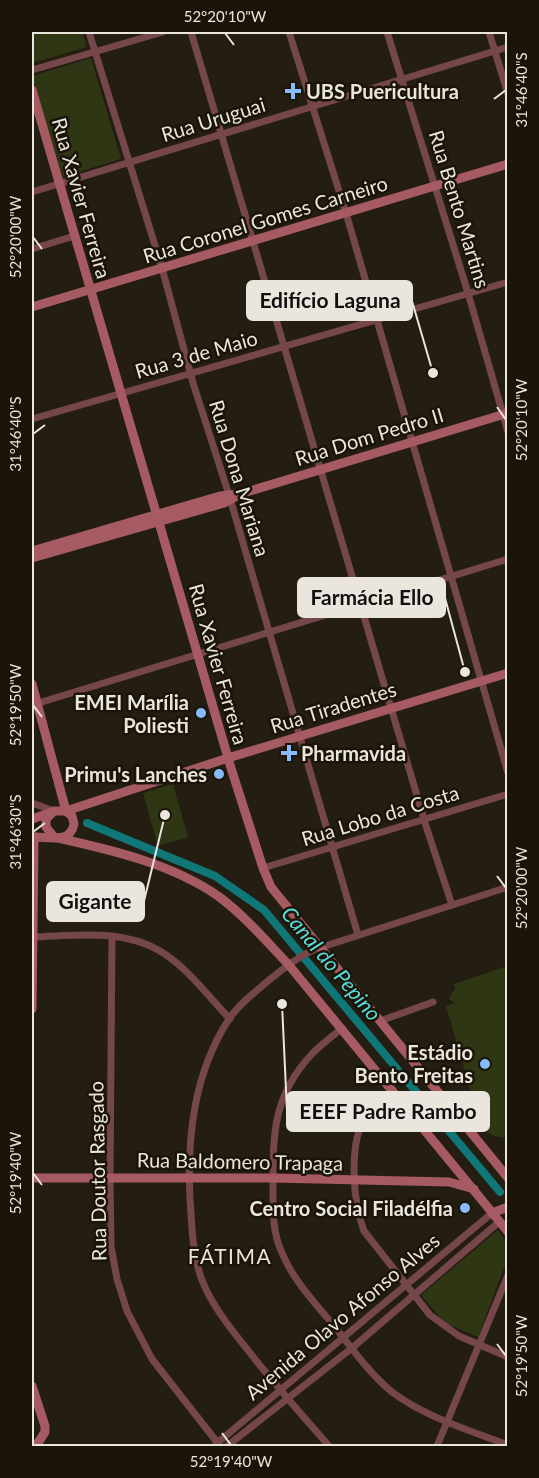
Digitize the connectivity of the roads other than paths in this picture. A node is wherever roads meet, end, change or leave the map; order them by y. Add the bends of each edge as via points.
1 (89, 32) edge
2 (163, 32) edge
3 (191, 32) edge
4 (289, 32) edge
5 (387, 32) edge
6 (489, 32) edge
7 (507, 47) edge
8 (95, 51) junction
9 (495, 51) junction
10 (32, 70) edge
11 (401, 78) junction
12 (32, 90) edge
13 (507, 94) edge
14 (311, 107) junction
15 (221, 133) junction
16 (129, 162) junction
17 (507, 164) edge
18 (59, 183) junction
19 (436, 187) junction
20 (32, 192) edge
21 (346, 213) junction
22 (74, 236) junction
23 (253, 242) junction
24 (32, 249) edge
25 (162, 268) junction
26 (507, 282) edge
27 (90, 290) junction
28 (468, 292) junction
29 (32, 307) edge
30 (376, 319) junction
31 (285, 346) junction
32 (191, 373) junction
33 (121, 393) junction
34 (505, 414) edge
35 (32, 419) edge
36 (507, 432) edge
37 (413, 442) junction
38 (320, 470) junction
39 (229, 498) junction
40 (157, 518) junction
41 (32, 551) edge
42 (32, 558) edge
43 (507, 560) edge
44 (452, 576) junction
45 (360, 604) junction
46 (269, 632) junction
47 (197, 653) junction
48 (507, 673) edge
49 (482, 680) junction
50 (32, 684) edge
51 (34, 704) edge
52 (391, 708) junction
53 (300, 736) junction
54 (228, 758) junction
55 (507, 772) edge
56 (507, 795) edge
57 (32, 803) edge
58 (58, 811) junction
59 (32, 819) edge
60 (424, 819) junction
61 (34, 837) edge
62 (56, 838) junction
63 (331, 847) junction
64 (262, 868) junction
65 (507, 887) edge
66 (452, 905) junction
67 (358, 935) junction
68 (32, 936) edge
69 (112, 936) junction
70 (316, 949) junction
71 (288, 964) junction
72 (433, 1002) dead end
73 (32, 1009) edge
74 (230, 1019) junction
75 (380, 1021) junction
76 (342, 1028) junction
77 (393, 1090) junction
78 (456, 1166) junction
79 (32, 1178) edge
80 (110, 1178) junction
81 (273, 1178) junction
82 (507, 1178) edge
83 (189, 1179) junction
84 (355, 1180) junction
85 (449, 1182) junction
86 (474, 1189) junction
87 (506, 1208) edge
88 (492, 1213) junction
89 (499, 1222) junction
90 (507, 1232) edge
91 (507, 1275) edge
92 (405, 1285) junction
93 (414, 1296) junction
94 (343, 1338) junction
95 (479, 1344) junction
96 (352, 1348) junction
97 (507, 1357) edge
98 (32, 1386) edge
99 (280, 1390) junction
100 (288, 1400) junction
101 (447, 1422) junction
102 (217, 1445) edge
103 (507, 1445) edge
104 (36, 1446) edge
105 (227, 1446) edge
106 (329, 1446) edge
107 (437, 1446) edge

1 - 8 street, Rua Dona Mariana
2 - 8 street
3 - 15 street
4 - 14 street
5 - 11 street, Rua Bento Martins
6 - 9 street
7 - 9 street, Rua Uruguai
8 - 10 street
8 - 16 street, Rua Dona Mariana
9 - 11 street, Rua Uruguai
9 - 13 street
11 - 14 street, Rua Uruguai
11 - 19 street, Rua Bento Martins
12 - 18 street, Rua Xavier Ferreira
14 - 15 street, Rua Uruguai
14 - 21 street
15 - 16 street, Rua Uruguai
15 - 23 street
16 - 18 street, Rua Uruguai
16 - 25 street, Rua Dona Mariana
17 - 19 street, Rua Coronel Gomes Carneiro
18 - 20 street, Rua Uruguai
18 - 22 street, Rua Xavier Ferreira
19 - 21 street, Rua Coronel Gomes Carneiro
19 - 28 street, Rua Bento Martins
21 - 23 street, Rua Coronel Gomes Carneiro
21 - 30 street
22 - 24 street
22 - 27 street, Rua Xavier Ferreira
23 - 25 street, Rua Coronel Gomes Carneiro
23 - 31 street
25 - 27 street, Rua Coronel Gomes Carneiro
25 - 32 street, Rua Dona Mariana
26 - 28 street, Rua 3 de Maio
27 - 29 street, Rua Coronel Gomes Carneiro
27 - 33 street, Rua Xavier Ferreira
28 - 30 street, Rua 3 de Maio
28 - 34 street, Rua Bento Martins
30 - 31 street, Rua 3 de Maio
30 - 37 street
31 - 32 street, Rua 3 de Maio
31 - 38 street
32 - 33 street, Rua 3 de Maio
32 - 39 street, Rua Dona Mariana
33 - 35 street, Rua 3 de Maio
33 - 40 street, Rua Xavier Ferreira
34 - 36 street, Rua Bento Martins
34 - 37 street, Rua Dom Pedro II
37 - 38 street, Rua Dom Pedro II
37 - 44 street
38 - 39 street, Rua Dom Pedro II
38 - 45 street
39 - 40 street, Rua Dom Pedro II
39 - 46 street, Rua Dona Mariana
40 - 41 street, Rua Dom Pedro II
40 - 42 street, Rua Dom Pedro II
40 - 47 street, Rua Xavier Ferreira
43 - 44 street
44 - 45 street
44 - 49 street
45 - 46 street
45 - 52 street
46 - 47 street
46 - 53 street, Rua Dona Mariana
47 - 51 street
47 - 54 street, Rua Xavier Ferreira
48 - 49 street, Rua Tiradentes
49 - 52 street, Rua Tiradentes
49 - 55 street
50 - 51 street
51 - 58 street via 62,795
52 - 53 street, Rua Tiradentes
52 - 60 street
53 - 54 street, Rua Tiradentes
53 - 63 street, Rua Dona Mariana
54 - 58 street, Rua Tiradentes
54 - 64 street, Rua Xavier Ferreira
56 - 60 street, Rua Lobo da Costa
57 - 58 street
58 - 59 street, Rua Tiradentes
58 - 62 street via 46,819 46,827
58 - 62 street via 74,820 74,828 66,837
60 - 63 street, Rua Lobo da Costa
60 - 66 street
61 - 62 street
61 - 68 street
62 - 71 street via 159,866 193,880 220,898
63 - 64 street, Rua Lobo da Costa
63 - 67 street, Rua Dona Mariana
64 - 70 street, Rua Xavier Ferreira via 271,887
65 - 66 street
66 - 67 street
67 - 70 street
68 - 69 street
68 - 73 street
69 - 74 street via 158,950
69 - 80 street, Rua Doutor Rasgado
70 - 71 street
70 - 75 street, Rua Xavier Ferreira
71 - 74 street
71 - 76 street
72 - 75 street
74 - 83 street via 208,1059 196,1100
75 - 82 street, Rua Xavier Ferreira
76 - 77 street
76 - 81 street via 312,1053 283,1095 276,1122
77 - 78 street
77 - 84 street via 364,1118 356,1148
78 - 85 street via 458,1173
78 - 86 street
79 - 80 street, Rua Baldomero Trapaga
80 - 83 street, Rua Baldomero Trapaga
80 - 102 street, Rua Doutor Rasgado via 111,1246 127,1311 152,1359
81 - 83 street, Rua Baldomero Trapaga
81 - 84 street, Rua Baldomero Trapaga
81 - 94 street via 274,1231 282,1254 294,1276
83 - 99 street via 192,1241 202,1279 239,1340
84 - 85 street, Rua Baldomero Trapaga
84 - 92 street via 363,1231
85 - 86 street, Rua Baldomero Trapaga
86 - 88 street
87 - 88 street
87 - 89 street
88 - 89 street
88 - 92 street, Avenida Olavo Afonso Alves
89 - 90 street
89 - 93 street, Avenida Olavo Afonso Alves
91 - 95 street
92 - 93 street
92 - 94 street, Avenida Olavo Afonso Alves
93 - 95 street via 446,1328
93 - 96 street, Avenida Olavo Afonso Alves
94 - 96 street
94 - 99 street, Avenida Olavo Afonso Alves
95 - 97 street
95 - 101 street
96 - 100 street, Avenida Olavo Afonso Alves
96 - 101 street via 392,1391
98 - 104 street via 45,1426
99 - 100 street
99 - 102 street, Avenida Olavo Afonso Alves
100 - 105 street, Avenida Olavo Afonso Alves
100 - 106 street
101 - 103 street
101 - 107 street

